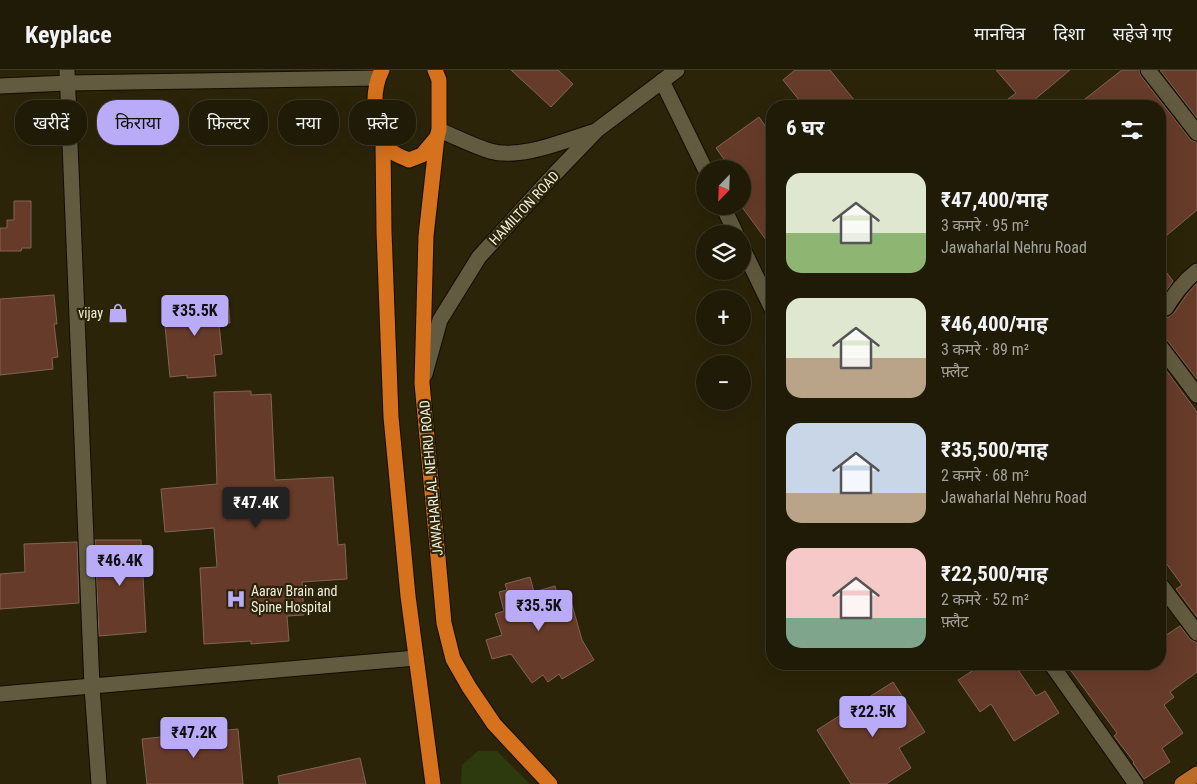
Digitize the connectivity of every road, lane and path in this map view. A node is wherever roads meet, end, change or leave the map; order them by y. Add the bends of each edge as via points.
1 (434, 70) edge
2 (677, 70) edge
3 (1148, 70) edge
4 (380, 74) edge
5 (67, 76) edge
6 (662, 81) junction
7 (0, 86) edge
8 (375, 100) edge
9 (597, 130) junction
10 (1197, 133) edge
11 (438, 134) junction
12 (383, 145) edge
13 (385, 145) edge
14 (701, 160) edge
15 (751, 266) edge
16 (1197, 271) edge
17 (766, 297) edge
18 (1166, 308) edge
19 (1166, 354) edge
20 (422, 383) junction
21 (1196, 392) edge
22 (1166, 592) edge
23 (1197, 633) edge
24 (416, 658) junction
25 (1055, 670) edge
26 (92, 686) junction
27 (0, 694) edge
28 (1197, 774) edge
29 (99, 784) edge
30 (433, 784) edge
31 (550, 784) edge
32 (1136, 784) edge
33 (1182, 784) edge

1 - 11 highway, JAWAHARLAL NEHRU ROAD via 439,80
2 - 6 street, HAMILTON ROAD
3 - 10 street
4 - 5 street
4 - 8 highway
5 - 7 street
5 - 26 street
6 - 9 street, HAMILTON ROAD
6 - 14 street
9 - 11 street via 528,152 505,153
9 - 20 street, HAMILTON ROAD via 479,257 440,320
11 - 13 highway via 422,156 408,160 394,154
11 - 20 highway, JAWAHARLAL NEHRU ROAD via 426,236
12 - 24 highway via 390,417
15 - 17 street
16 - 18 street via 1178,289
19 - 21 street
20 - 31 highway, JAWAHARLAL NEHRU ROAD via 444,623 453,659 494,724
22 - 23 street
24 - 26 street
24 - 30 highway
25 - 32 street
26 - 27 street
26 - 29 street
28 - 33 main road

